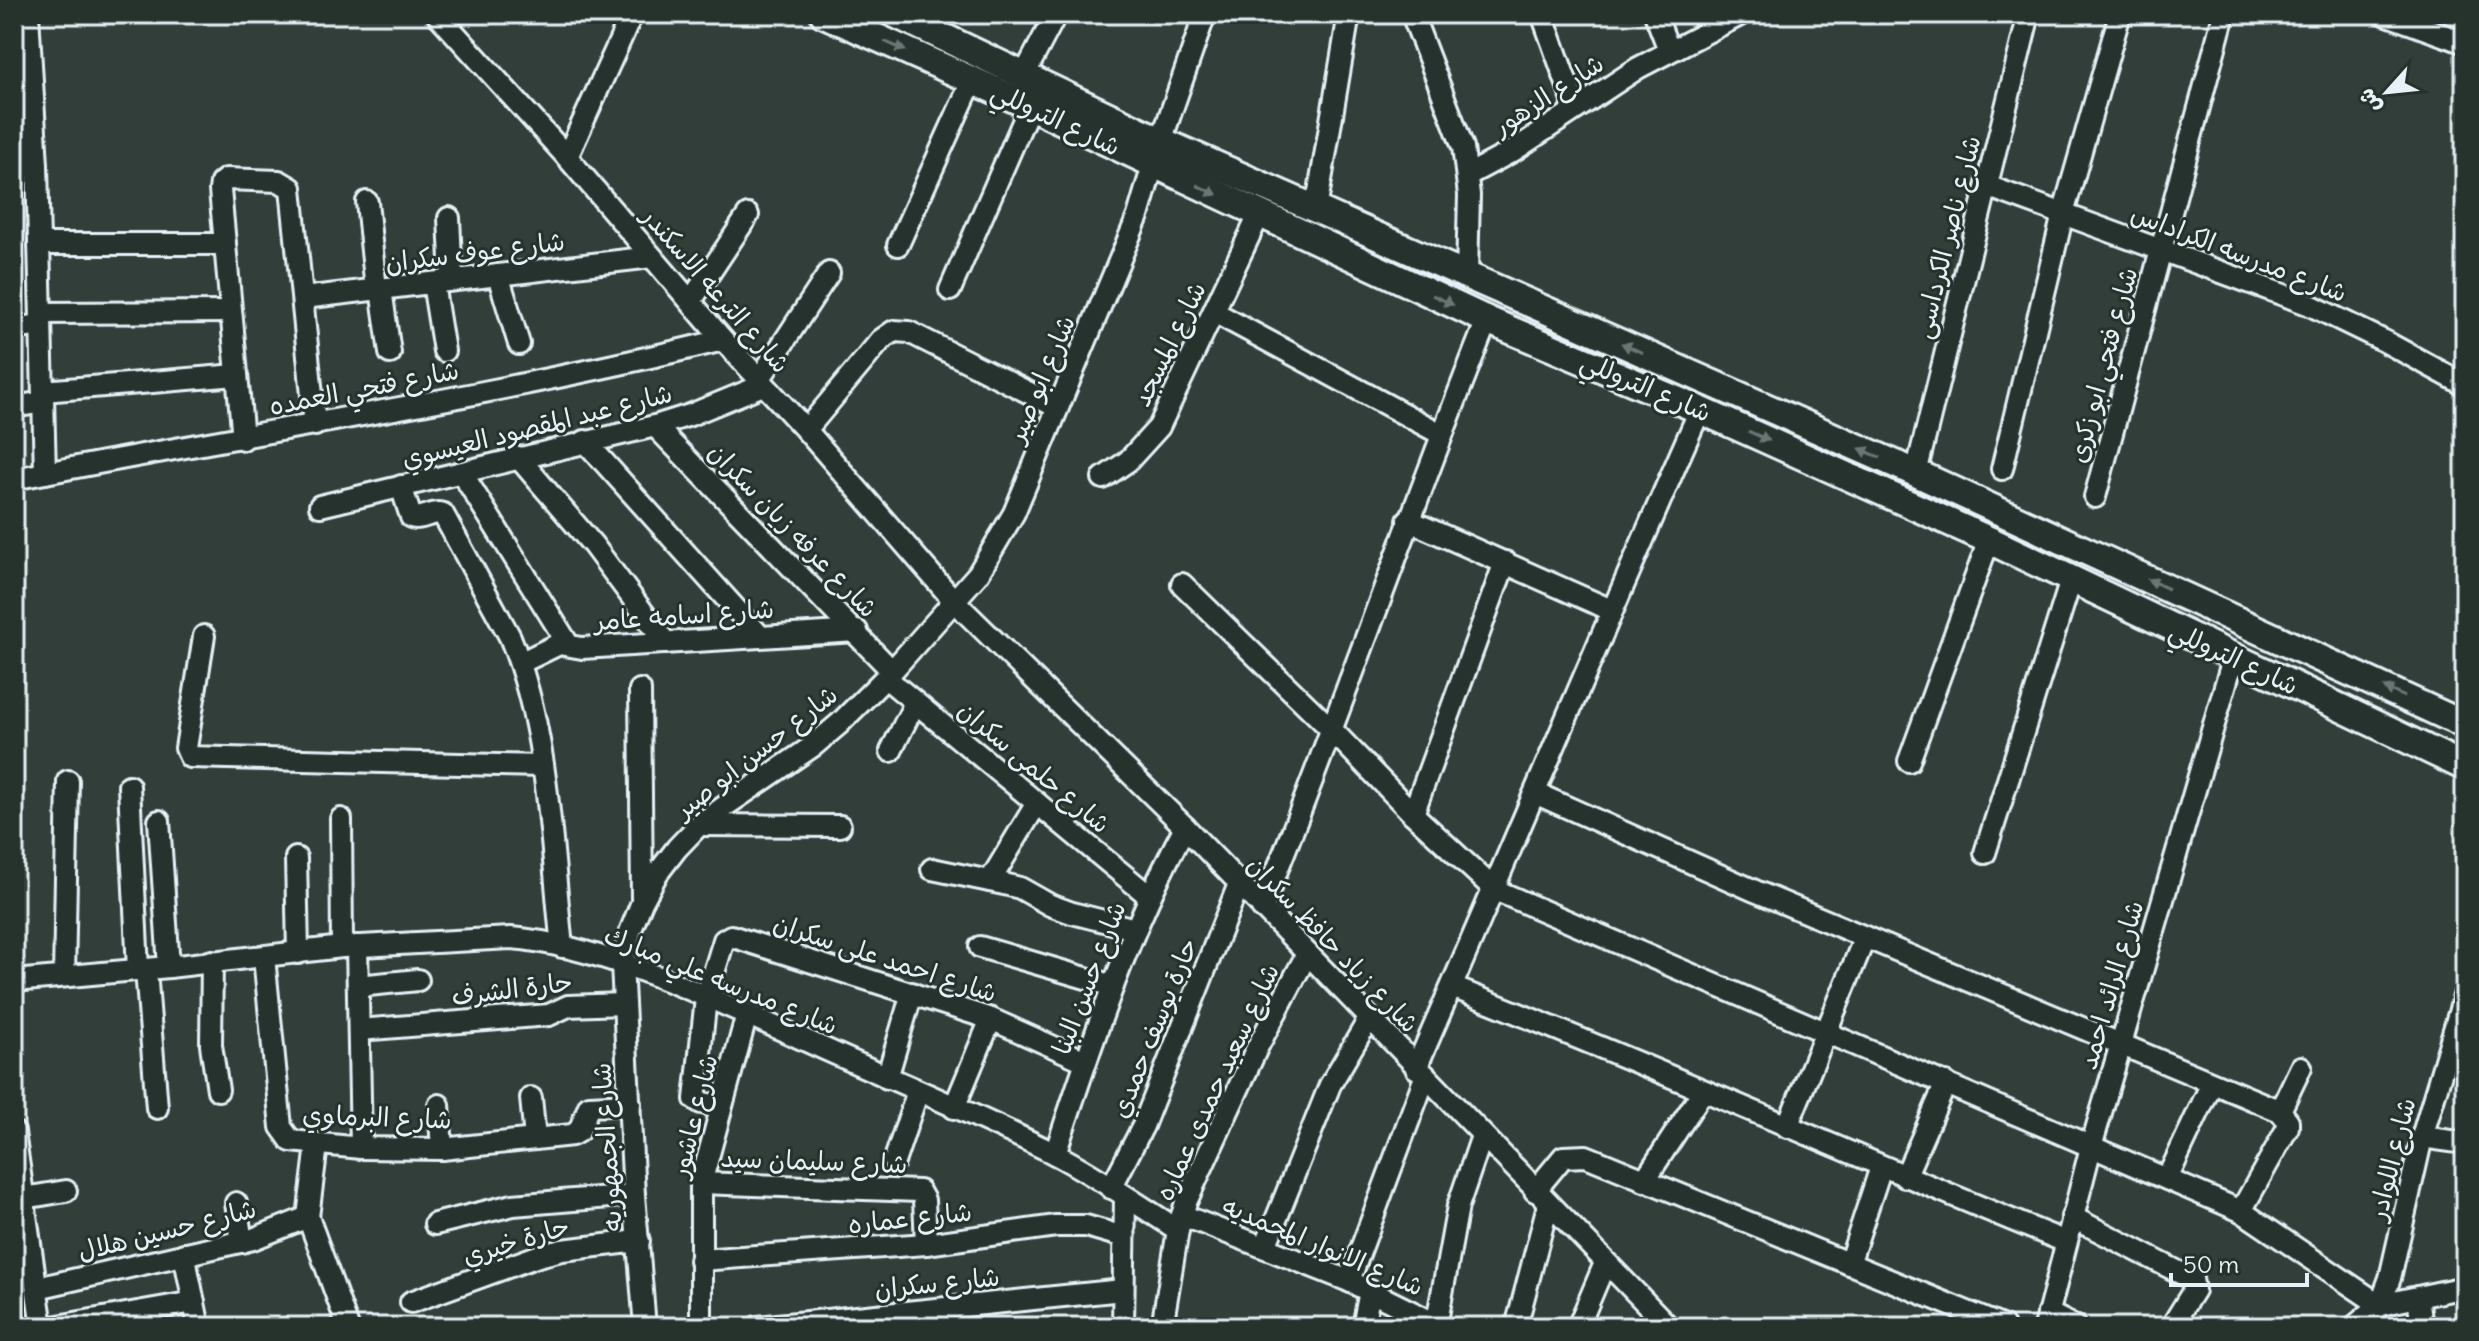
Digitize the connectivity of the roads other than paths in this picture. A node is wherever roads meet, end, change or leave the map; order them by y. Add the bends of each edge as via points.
1 (28, 14) edge
2 (437, 14) edge
3 (632, 14) edge
4 (824, 14) edge
5 (895, 14) edge
6 (1056, 14) edge
7 (1205, 14) edge
8 (1349, 14) edge
9 (1412, 14) edge
10 (1542, 14) edge
11 (1655, 14) edge
12 (1742, 14) edge
13 (2029, 14) edge
14 (2120, 14) edge
15 (2224, 14) edge
16 (2385, 14) edge
17 (937, 22) edge
18 (2465, 43) edge
19 (1669, 50) junction
20 (1024, 75) junction
21 (972, 81) junction
22 (23, 83) edge
23 (1030, 106) junction
24 (1576, 109) junction
25 (1157, 153) junction
26 (567, 157) junction
27 (14, 165) edge
28 (37, 165) junction
29 (1468, 175) junction
30 (1987, 186) junction
31 (367, 202) dead end
32 (1316, 210) junction
33 (2063, 214) junction
34 (748, 215) dead end
35 (1259, 215) junction
36 (449, 218) dead end
37 (39, 244) junction
38 (225, 244) junction
39 (898, 245) dead end
40 (2160, 249) junction
41 (652, 257) junction
42 (829, 273) dead end
43 (498, 275) junction
44 (1467, 275) junction
45 (442, 282) junction
46 (379, 289) junction
47 (950, 290) dead end
48 (303, 298) junction
49 (691, 301) junction
50 (231, 312) junction
51 (1214, 312) junction
52 (41, 319) junction
53 (1487, 320) junction
54 (14, 329) edge
55 (723, 340) junction
56 (519, 344) dead end
57 (444, 351) dead end
58 (390, 353) dead end
59 (237, 375) junction
60 (761, 382) junction
61 (2465, 385) edge
62 (43, 397) junction
63 (14, 407) edge
64 (1057, 407) junction
65 (1700, 410) junction
66 (315, 425) junction
67 (655, 426) junction
68 (806, 430) junction
69 (1441, 434) junction
70 (243, 439) junction
71 (585, 441) junction
72 (518, 457) junction
73 (2002, 469) dead end
74 (45, 473) junction
75 (462, 473) junction
76 (1916, 473) junction
77 (1103, 478) dead end
78 (14, 479) edge
79 (401, 486) junction
80 (2095, 497) dead end
81 (320, 506) dead end
82 (1408, 520) junction
83 (1989, 540) junction
84 (1505, 562) junction
85 (2071, 580) junction
86 (1182, 584) dead end
87 (955, 602) junction
88 (1611, 610) junction
89 (857, 631) junction
90 (204, 636) dead end
91 (760, 636) junction
92 (666, 643) junction
93 (568, 644) junction
94 (2233, 659) junction
95 (520, 663) junction
96 (889, 675) junction
97 (640, 690) dead end
98 (915, 703) junction
99 (2439, 713) junction
100 (2465, 725) edge
101 (1332, 730) junction
102 (2424, 748) junction
103 (891, 751) dead end
104 (1909, 761) dead end
105 (542, 766) junction
106 (2465, 767) edge
107 (68, 781) dead end
108 (129, 786) dead end
109 (1535, 793) junction
110 (1037, 803) junction
111 (1413, 814) junction
112 (341, 819) dead end
113 (159, 821) dead end
114 (699, 825) junction
115 (840, 826) dead end
116 (1185, 827) junction
117 (1985, 853) dead end
118 (296, 858) dead end
119 (932, 869) dead end
120 (990, 881) junction
121 (1239, 884) junction
122 (1495, 890) junction
123 (1149, 896) junction
124 (642, 902) junction
125 (1262, 908) junction
126 (1135, 929) junction
127 (1865, 937) junction
128 (350, 947) junction
129 (562, 947) junction
130 (980, 947) dead end
131 (298, 953) junction
132 (1307, 954) junction
133 (264, 957) junction
134 (212, 961) junction
135 (622, 964) junction
136 (169, 967) junction
137 (142, 970) junction
138 (64, 976) junction
139 (418, 980) dead end
140 (14, 981) edge
141 (358, 986) junction
142 (1113, 986) junction
143 (1452, 987) junction
144 (912, 993) junction
145 (2465, 993) edge
146 (706, 998) junction
147 (623, 1004) junction
148 (747, 1014) junction
149 (991, 1019) junction
150 (1369, 1019) junction
151 (359, 1030) junction
152 (1826, 1031) junction
153 (2121, 1044) junction
154 (1085, 1061) junction
155 (2301, 1067) dead end
156 (1421, 1072) junction
157 (887, 1078) junction
158 (1946, 1083) junction
159 (2212, 1083) junction
160 (218, 1090) dead end
161 (918, 1091) junction
162 (1703, 1091) junction
163 (531, 1098) dead end
164 (630, 1104) junction
165 (439, 1105) dead end
166 (721, 1106) junction
167 (157, 1108) dead end
168 (954, 1108) junction
169 (2280, 1111) junction
170 (1787, 1127) junction
171 (14, 1132) edge
172 (1482, 1136) junction
173 (2422, 1137) junction
174 (535, 1139) junction
175 (2465, 1143) edge
176 (317, 1145) junction
177 (2091, 1147) junction
178 (361, 1148) junction
179 (442, 1149) junction
180 (1055, 1154) junction
181 (894, 1162) dead end
182 (1881, 1167) junction
183 (1905, 1177) junction
184 (2167, 1179) junction
185 (1644, 1181) junction
186 (701, 1183) junction
187 (66, 1191) dead end
188 (1118, 1193) junction
189 (634, 1195) junction
190 (24, 1198) junction
191 (1541, 1198) junction
192 (236, 1203) dead end
193 (2241, 1211) junction
194 (308, 1217) junction
195 (2072, 1217) junction
196 (1180, 1222) junction
197 (435, 1224) dead end
198 (1124, 1237) junction
199 (639, 1241) junction
200 (242, 1242) junction
201 (2066, 1242) junction
202 (926, 1244) junction
203 (1265, 1247) junction
204 (184, 1254) junction
205 (700, 1260) junction
206 (1605, 1263) junction
207 (1849, 1264) junction
208 (1349, 1281) junction
209 (2465, 1287) edge
210 (37, 1288) junction
211 (1123, 1290) junction
212 (1370, 1291) junction
213 (2418, 1297) junction
214 (194, 1302) junction
215 (411, 1302) dead end
216 (2380, 1305) junction
217 (2046, 1320) edge
218 (1439, 1326) edge
219 (42, 1327) edge
220 (52, 1327) edge
221 (199, 1327) edge
222 (348, 1327) edge
223 (645, 1327) edge
224 (701, 1327) edge
225 (757, 1327) edge
226 (1123, 1327) edge
227 (1162, 1327) edge
228 (1363, 1327) edge
229 (1516, 1327) edge
230 (1578, 1327) edge
231 (1669, 1327) edge
232 (2004, 1327) edge
233 (2076, 1327) edge
234 (2171, 1327) edge
235 (2354, 1327) edge
236 (2422, 1327) edge

1 - 22 street
2 - 26 street, شارع الترعه الاسكندر
3 - 26 street
4 -> 21 street, شارع التروللي
5 - 17 street, شارع التروللي
6 - 20 street
7 - 25 street, شارع ابو صير
8 - 32 street
9 - 29 street via 1455,119
10 - 24 street
11 - 19 street
12 - 19 street, شارع الزهور
13 - 30 street, شارع ناصر الكرداسى
14 - 33 street
15 - 40 street, شارع فتحي ابو زكرى
16 - 18 street
17 - 20 street, شارع التروللي
19 - 24 street, شارع الزهور
20 - 25 street, شارع التروللي
21 - 23 street, شارع التروللي
21 - 39 street
22 - 28 street
23 - 25 street, شارع التروللي
23 - 47 street
24 - 29 street, شارع الزهور
25 - 32 street, شارع التروللي
25 -> 35 street, شارع التروللي
25 - 64 street, شارع ابو صير via 1138,216
26 - 41 street, شارع الترعه الاسكندر
27 - 28 street
28 - 37 street
29 - 44 street
30 - 33 street, شارع مدرسه الكراداس
30 - 76 street, شارع ناصر الكرداسى
31 - 46 street
32 - 44 street, شارع التروللي
33 - 40 street, شارع مدرسه الكراداس
33 - 73 street
34 - 49 street
35 - 51 street, شارع المسجد
35 -> 53 street, شارع التروللي
36 - 45 street
37 - 38 street
37 - 52 street
38 - 48 street via 223,181 287,184 293,195
38 - 50 street
40 - 61 street, شارع مدرسه الكراداس via 2308,304
40 - 80 street, شارع فتحي ابو زكرى
41 - 43 street, شارع عوف سكران
41 - 49 street, شارع الترعه الاسكندر
42 - 60 street
43 - 45 street, شارع عوف سكران
43 - 56 street
76 -> 44 street, شارع التروللي
45 - 46 street, شارع عوف سكران
45 - 57 street
46 - 48 street, شارع عوف سكران
46 - 58 street
48 - 66 street
49 - 55 street, شارع الترعه الاسكندر
50 - 52 street
50 - 59 street
51 - 69 street
51 - 77 street, شارع المسجد via 1159,427 1128,461
52 - 54 street
52 - 62 street
53 - 65 street, شارع التروللي
53 - 69 street
55 - 60 street, شارع الترعه الاسكندر
55 - 66 street, شارع فتحي العمده
59 - 62 street
59 - 70 street
60 - 67 street, شارع عبد المقصود العيسوي
60 - 68 street, شارع الترعه الاسكندر
62 - 63 street
62 - 74 street
64 - 68 street via 909,332 894,331
64 - 87 street, شارع ابو صير via 1009,524
65 -> 83 street, شارع التروللي
65 - 88 street
66 - 70 street, شارع فتحي العمده
67 - 71 street, شارع عبد المقصود العيسوي
67 - 89 street, شارع عرفه زيان سكران
68 - 87 street, شارع الترعه الاسكندر
69 - 82 street
70 - 74 street, شارع فتحي العمده
71 - 72 street, شارع عبد المقصود العيسوي
71 - 91 street
72 - 75 street, شارع عبد المقصود العيسوي
72 - 92 street
74 - 78 street, شارع فتحي العمده
75 - 79 street, شارع عبد المقصود العيسوي
75 - 93 street
99 -> 76 street, شارع التروللي
79 - 81 street, شارع عبد المقصود العيسوي
79 - 95 street via 411,517 443,514
82 - 84 street
82 - 101 street
83 - 85 street, شارع التروللي
83 - 104 street
84 - 88 street
84 - 111 street
85 - 94 street, شارع التروللي
85 - 117 street
86 - 101 street
87 - 96 street, شارع حسن ابو صير
87 - 116 street, شارع زياد حافظ سكران
88 - 109 street
89 - 91 street, شارع اسامه عامر
89 - 96 street, شارع عرفه زيان سكران
90 - 105 street via 186,748 190,757
91 - 92 street, شارع اسامه عامر
92 - 93 street, شارع اسامه عامر via 577,649
93 - 95 street, شارع اسامه عامر
94 - 102 street, شارع التروللي
94 - 153 street, شارع الرائد احمد
95 - 105 street
96 - 98 street, شارع حلمى سكران
96 - 114 street, شارع حسن ابو صير via 813,746
97 - 124 street
98 - 103 street
98 - 110 street, شارع حلمى سكران
99 - 100 street, شارع التروللي
99 - 102 street
101 - 111 street
101 - 125 street
102 - 106 street, شارع التروللي
105 - 129 street
107 - 138 street
108 - 137 street
109 - 122 street
109 - 127 street
110 - 120 street
110 - 123 street, شارع حلمى سكران
111 - 122 street
112 - 128 street
113 - 136 street
114 - 115 street
114 - 124 street, شارع حسن ابو صير via 657,874
116 - 121 street, شارع زياد حافظ سكران
116 - 123 street, شارع حسن البنا
118 - 131 street
119 - 120 street
120 - 126 street via 1020,888 1072,913
121 - 125 street, شارع زياد حافظ سكران
121 - 188 street, حارة يوسف حمدي
122 - 143 street
122 - 152 street
123 - 126 street, شارع حسن البنا
124 - 135 street, شارع حسن ابو صير
125 - 132 street, شارع زياد حافظ سكران
126 - 142 street, شارع حسن البنا
127 - 152 street
127 - 153 street
128 - 129 street, شارع مدرسه علي مبارك via 511,938
128 - 131 street, شارع مدرسه علي مبارك
128 - 141 street
129 - 135 street, شارع مدرسه علي مبارك
130 - 142 street
131 - 133 street, شارع مدرسه علي مبارك
132 - 150 street, شارع زياد حافظ سكران
132 - 196 street, شارع سعيد حمدى عماره via 1257,1048
133 - 134 street, شارع مدرسه علي مبارك
133 - 176 street, شارع البرماوي via 281,1127 291,1141
134 - 136 street, شارع مدرسه علي مبارك
134 - 160 street via 211,1045
135 - 146 street, شارع مدرسه علي مبارك
135 - 147 street, شارع الجمهوريه
136 - 137 street, شارع مدرسه علي مبارك
137 - 138 street, شارع مدرسه علي مبارك
137 - 167 street
138 - 140 street, شارع مدرسه علي مبارك
139 - 141 street
141 - 151 street
142 - 154 street, شارع حسن البنا
143 - 156 street
143 - 162 street
144 - 146 street, شارع احمد على سكران via 731,936 724,940
144 - 149 street, شارع احمد على سكران
144 - 157 street
145 - 173 street, شارع اللوادر
146 - 148 street, شارع مدرسه علي مبارك
146 - 166 street via 695,1099
147 - 151 street, حارة الشرف
147 - 164 street, شارع الجمهوريه
148 - 157 street, شارع مدرسه علي مبارك
148 - 166 street, شارع عاشور
149 - 154 street, شارع احمد على سكران
149 - 168 street
150 - 156 street, شارع زياد حافظ سكران
150 - 203 street via 1330,1085
151 - 178 street
152 - 158 street
152 - 170 street
153 - 159 street
153 - 177 street, شارع الرائد احمد
154 - 180 street, شارع حسن البنا
155 - 169 street
156 - 172 street, شارع زياد حافظ سكران
156 - 208 street
157 - 161 street, شارع مدرسه علي مبارك
158 - 177 street
158 - 183 street
159 - 169 street
159 - 184 street
161 - 168 street, شارع مدرسه علي مبارك
161 - 181 street
162 - 170 street
162 - 185 street
163 - 174 street
164 - 174 street, شارع البرماوي via 590,1105 575,1134
164 - 189 street, شارع الجمهوريه
165 - 179 street
166 - 186 street, شارع عاشور
168 - 180 street, شارع مدرسه علي مبارك
169 - 193 street via 2288,1127
170 - 182 street
171 - 190 street
172 - 191 street, شارع زياد حافظ سكران
172 - 218 street via 1458,1206
173 - 175 street
173 - 216 street, شارع اللوادر
174 - 179 street, شارع البرماوي
176 - 178 street, شارع البرماوي
176 - 194 street
177 - 184 street
177 - 195 street, شارع الرائد احمد
178 - 179 street, شارع البرماوي
180 - 188 street, شارع مدرسه علي مبارك
182 - 183 street
182 - 207 street
183 - 201 street
184 - 193 street
185 - 191 street via 1577,1154 1563,1157
185 - 207 street
186 - 202 street, شارع سليمان سيد via 919,1191
186 - 205 street, شارع عاشور
187 - 190 street
188 - 196 street, شارع مدرسه علي مبارك
188 - 198 street
189 - 197 street via 513,1205
189 - 199 street, شارع الجمهوريه
190 - 210 street
191 - 206 street, شارع زياد حافظ سكران
191 - 229 street
192 - 200 street
193 - 216 street
194 - 200 street, شارع حسين هلال
194 - 222 street
195 - 201 street, شارع الرائد احمد
195 - 234 street via 2189,1275 2194,1290
196 - 203 street, شارع الانوار المحمديه
196 - 227 street, شارع سعيد حمدى عماره
198 - 202 street, شارع عماره via 1086,1226 1056,1226
198 - 211 street
199 - 215 street, حارة خيري via 538,1256
199 - 223 street, شارع الجمهوريه
200 - 204 street, شارع حسين هلال
201 - 217 street, شارع الرائد احمد
202 - 205 street, شارع عماره
203 - 208 street, شارع الانوار المحمديه
204 - 210 street, شارع حسين هلال
204 - 214 street
205 - 224 street, شارع عاشور
206 - 230 street
206 - 231 street, شارع زياد حافظ سكران
207 - 232 street
208 - 212 street, شارع الانوار المحمديه
209 - 213 street
210 - 219 street
211 - 225 street, شارع سكران
211 - 226 street
212 - 218 street, شارع الانوار المحمديه
212 - 228 street
213 - 216 street
213 - 236 street
214 - 220 street
214 - 221 street
216 - 235 street
217 - 233 street

